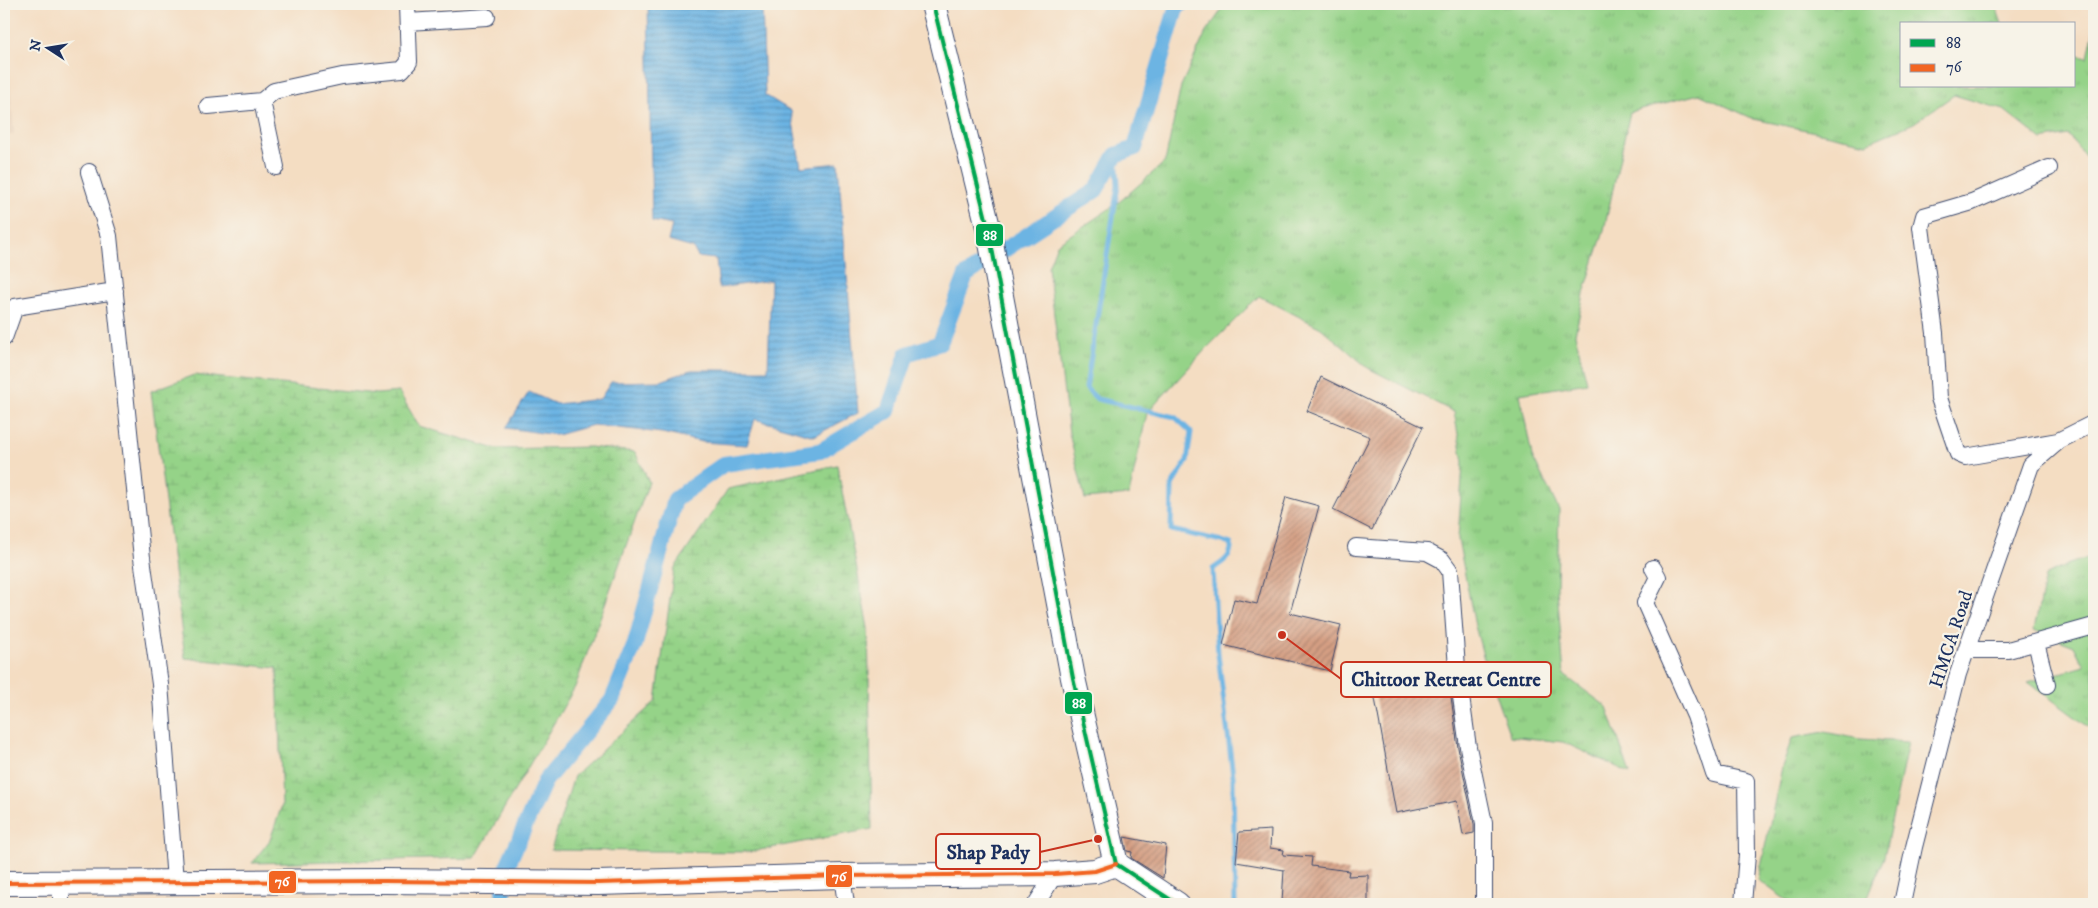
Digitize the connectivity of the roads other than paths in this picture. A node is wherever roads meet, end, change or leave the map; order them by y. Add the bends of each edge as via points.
1 (407, 4) edge
2 (933, 4) edge
3 (487, 17) dead end
4 (408, 22) junction
5 (262, 101) junction
6 (208, 106) dead end
7 (276, 167) dead end
8 (2049, 168) dead end
9 (90, 172) dead end
10 (115, 291) junction
11 (4, 338) edge
12 (2094, 424) edge
13 (2060, 440) junction
14 (1356, 547) dead end
15 (1653, 568) dead end
16 (2094, 626) edge
17 (2036, 643) junction
18 (1966, 650) junction
19 (2047, 685) dead end
20 (1116, 864) junction
21 (1055, 874) junction
22 (842, 876) junction
23 (175, 881) junction
24 (4, 883) edge
25 (61, 893) edge
26 (846, 904) edge
27 (1036, 904) edge
28 (1177, 904) edge
29 (1484, 904) edge
30 (1743, 904) edge
31 (1902, 904) edge

1 - 4 street
2 - 20 main road via 988,227 1073,678
3 - 4 street
4 - 5 street via 409,62 402,70 296,85 274,91
5 - 6 street
5 - 7 street
8 - 13 street via 1972,202 1924,216 1921,227 1935,333 1939,398 1958,454 1965,457
9 - 10 street via 109,236
10 - 11 street via 15,306
10 - 23 street via 142,558 160,684
12 - 13 street, HMCA Road
13 - 18 street, HMCA Road via 2031,465
14 - 29 street via 1427,552 1442,560 1450,571 1456,668 1484,823
15 - 30 street via 1658,577 1645,603 1695,716 1714,774 1746,781 1747,855
16 - 17 street
17 - 18 street via 2008,650
17 - 19 street
18 - 31 street, HMCA Road
20 - 21 main road via 1095,871
20 - 28 main road
21 - 22 main road
21 - 27 street
22 - 23 main road via 598,883
22 - 26 street
23 - 25 main road
24 - 25 main road

